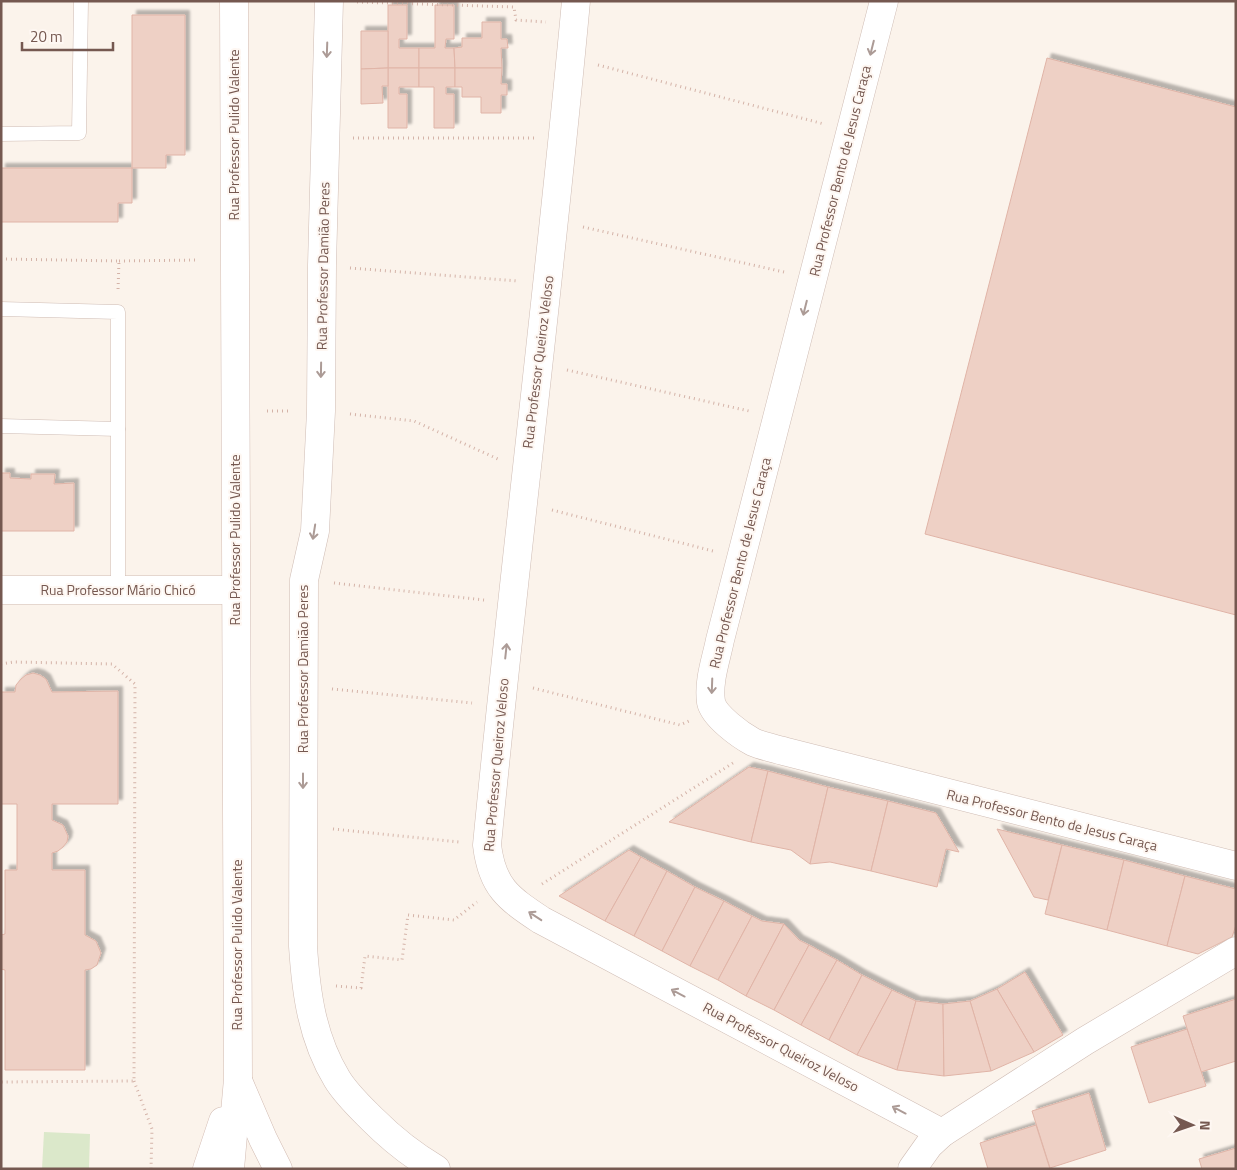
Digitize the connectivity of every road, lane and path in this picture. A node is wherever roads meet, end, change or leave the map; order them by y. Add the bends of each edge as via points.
1 (81, 1) edge
2 (234, 1) edge
3 (329, 1) edge
4 (884, 1) edge
5 (349, 2) edge
6 (575, 12) edge
7 (593, 64) dead end
8 (825, 124) dead end
9 (1, 134) edge
10 (325, 138) junction
11 (563, 138) junction
12 (575, 225) dead end
13 (1, 259) edge
14 (200, 260) dead end
15 (119, 261) junction
16 (322, 265) junction
17 (785, 273) dead end
18 (548, 283) junction
19 (1, 309) edge
20 (118, 312) junction
21 (558, 368) dead end
22 (320, 410) junction
23 (750, 411) dead end
24 (1, 426) edge
25 (118, 429) junction
26 (526, 472) junction
27 (544, 508) dead end
28 (714, 552) dead end
29 (304, 580) junction
30 (1, 590) edge
31 (235, 590) junction
32 (118, 591) junction
33 (512, 603) junction
34 (1, 664) edge
35 (302, 686) junction
36 (525, 686) dead end
37 (500, 706) junction
38 (690, 721) dead end
39 (303, 826) junction
40 (487, 845) junction
41 (1236, 866) edge
42 (1236, 951) edge
43 (238, 1079) junction
44 (134, 1081) junction
45 (1, 1082) edge
46 (942, 1132) junction
47 (150, 1169) edge
48 (207, 1169) edge
49 (230, 1169) edge
50 (248, 1169) edge
51 (278, 1169) edge
52 (436, 1169) edge
53 (912, 1169) edge

1 - 9 lane via 79,134
2 - 31 street, Rua Professor Pulido Valente
3 -> 10 street, Rua Professor Damião Peres
4 -> 41 street, Rua Professor Bento de Jesus Caraça via 727,611 711,682 712,704 732,727 753,742
5 - 6 path via 514,7 516,20
6 - 11 street, Rua Professor Queiroz Veloso
7 - 8 path
10 - 11 path
10 - 16 street, Rua Professor Damião Peres
11 - 18 street, Rua Professor Queiroz Veloso
12 - 17 path
13 - 15 path
14 - 15 path
15 - 20 path
16 - 18 path
16 -> 22 street, Rua Professor Damião Peres
18 - 26 street, Rua Professor Queiroz Veloso
19 - 20 lane
20 - 25 lane
21 - 23 path
22 - 26 path via 414,420
22 -> 29 street, Rua Professor Damião Peres via 315,531
24 - 25 lane
25 - 32 lane
26 - 33 street, Rua Professor Queiroz Veloso
27 - 28 path
29 - 33 path
29 - 35 street, Rua Professor Damião Peres
30 - 32 street, Rua Professor Mário Chicó
31 - 32 street, Rua Professor Mário Chicó
31 - 43 street, Rua Professor Pulido Valente
37 -> 33 street, Rua Professor Queiroz Veloso
34 - 44 path via 112,664 135,684
35 - 37 path
35 -> 39 street, Rua Professor Damião Peres
36 - 38 path via 680,725
37 - 40 street, Rua Professor Queiroz Veloso
39 - 40 path
39 - 52 street, Rua Professor Damião Peres via 305,974 318,1040 337,1080 350,1097 401,1146
46 -> 40 street, Rua Professor Queiroz Veloso via 541,920 517,904 495,879
42 - 46 street via 1085,1041
43 - 48 street
43 - 49 street, Rua Professor Pulido Valente
43 - 50 street, Rua Professor Pulido Valente
43 - 51 street
44 - 45 path
44 - 47 path via 152,1129
46 - 53 street

